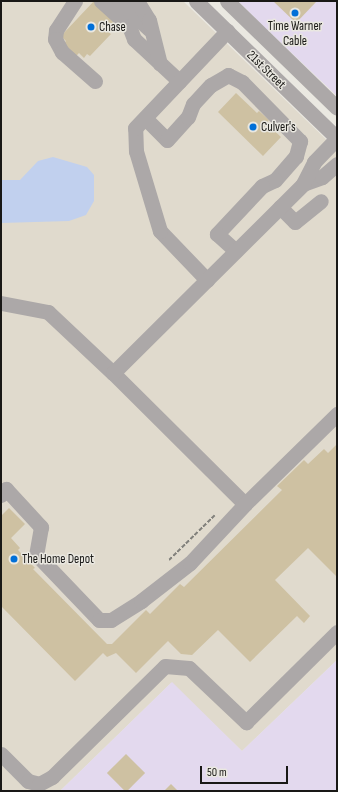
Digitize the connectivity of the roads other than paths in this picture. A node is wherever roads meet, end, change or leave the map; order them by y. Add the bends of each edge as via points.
1 (75, 1) edge
2 (101, 1) edge
3 (109, 1) edge
4 (119, 1) edge
5 (127, 1) edge
6 (137, 1) edge
7 (196, 1) edge
8 (226, 1) edge
9 (227, 31) junction
10 (152, 32) junction
11 (160, 64) junction
12 (94, 81) dead end
13 (180, 81) junction
14 (337, 108) edge
15 (145, 118) junction
16 (337, 138) edge
17 (337, 164) edge
18 (303, 184) junction
19 (321, 201) dead end
20 (280, 207) junction
21 (236, 251) junction
22 (206, 280) junction
23 (1, 303) edge
24 (114, 373) junction
25 (337, 414) edge
26 (1, 495) edge
27 (245, 504) junction
28 (337, 632) edge
29 (1, 754) edge

1 - 12 street via 56,30 55,39 62,52
2 - 11 street via 129,26 134,39
3 - 10 street
4 - 10 street
5 - 10 street
6 - 10 street
7 - 9 street, 21st Street
8 - 14 street, 21st Street
9 - 13 street
9 - 16 street, 21st Street
10 - 11 street
11 - 13 street
13 - 15 street
15 - 21 street via 167,140 188,117 193,104 220,78 228,75 242,82 300,141 296,156 275,180 262,186 216,234
15 - 22 street via 136,128 136,151 153,216 160,231
16 - 18 street via 314,162
17 - 18 street via 322,177
18 - 20 street
19 - 20 street via 294,222
20 - 21 street
21 - 22 street
22 - 24 street
23 - 24 street via 48,312
24 - 27 street
25 - 27 street
26 - 27 street via 6,489 41,527 47,536 36,554 99,620 111,620 141,601 190,563
28 - 29 street via 246,722 189,668 165,666 52,778 39,784 28,780

